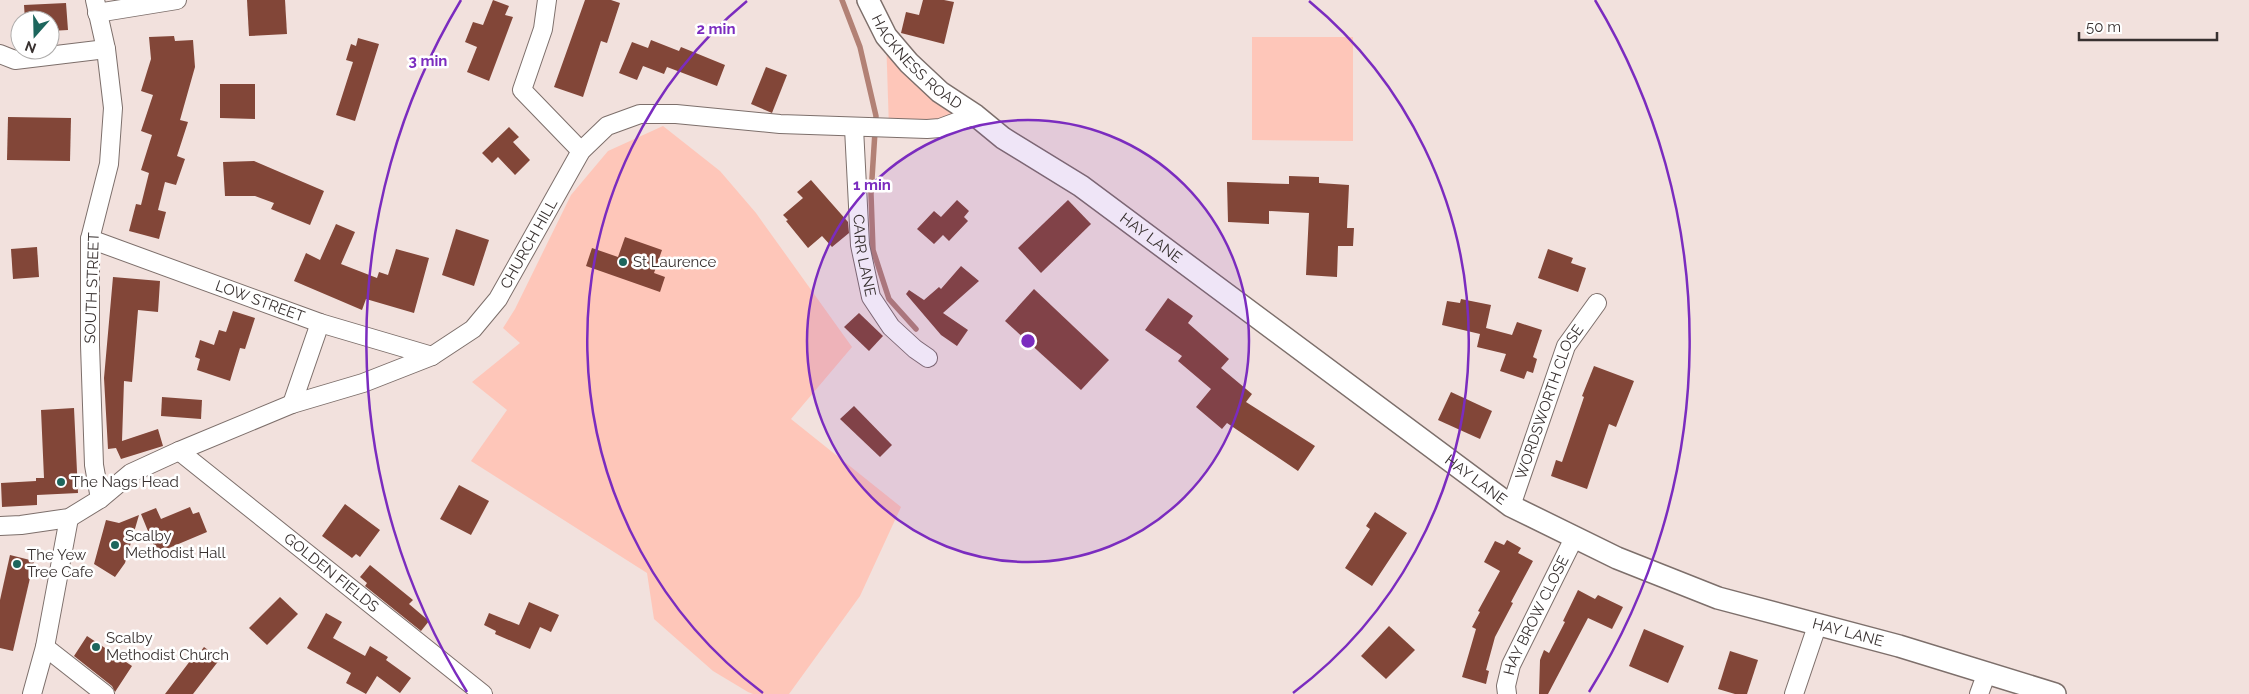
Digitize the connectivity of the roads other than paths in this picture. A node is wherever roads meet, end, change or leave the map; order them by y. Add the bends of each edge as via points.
1 (177, 0) edge
2 (548, 0) edge
3 (868, 0) edge
4 (96, 6) edge
5 (106, 49) junction
6 (0, 54) edge
7 (975, 115) junction
8 (861, 128) junction
9 (581, 151) junction
10 (90, 239) junction
11 (1597, 303) dead end
12 (320, 323) junction
13 (432, 356) junction
14 (928, 358) dead end
15 (292, 404) junction
16 (179, 451) junction
17 (100, 499) junction
18 (1511, 506) junction
19 (69, 518) junction
20 (0, 526) edge
21 (1574, 538) junction
22 (1818, 626) junction
23 (45, 647) junction
24 (1987, 672) junction
25 (32, 694) edge
26 (106, 694) edge
27 (483, 694) edge
28 (1507, 694) edge
29 (1794, 694) edge
30 (1979, 694) edge
31 (2055, 694) edge

1 - 4 street
2 - 9 street via 543,29 522,90
3 - 7 street, HACKNESS ROAD via 886,36 909,63 940,92
4 - 5 street, SOUTH STREET
5 - 6 street via 15,60
5 - 10 street, SOUTH STREET via 113,108 109,164
7 - 8 street, CHURCH HILL via 940,128
7 - 18 street, HAY LANE via 1003,138 1081,186
8 - 9 street, CHURCH HILL via 640,114 607,126
8 - 14 street, CARR LANE via 860,245 871,297 891,326
9 - 13 street, CHURCH HILL via 498,299 473,329
10 - 12 street, LOW STREET
10 - 17 street, SOUTH STREET via 90,364 94,466
11 - 18 street, WORDSWORTH CLOSE via 1566,346
12 - 13 street, LOW STREET
12 - 15 street
13 - 15 street, CHURCH HILL via 363,383
15 - 16 street, CHURCH HILL
16 - 17 street, CHURCH HILL via 131,473
16 - 27 street, GOLDEN FIELDS
17 - 19 street, CHURCH HILL
18 - 21 street, HAY LANE
19 - 20 street
19 - 23 street
21 - 22 street, HAY LANE via 1718,598
21 - 28 street, HAY BROW CLOSE via 1511,666
22 - 24 street, HAY LANE
22 - 29 street
23 - 25 street
23 - 26 street
24 - 30 street
24 - 31 street, HAY LANE

